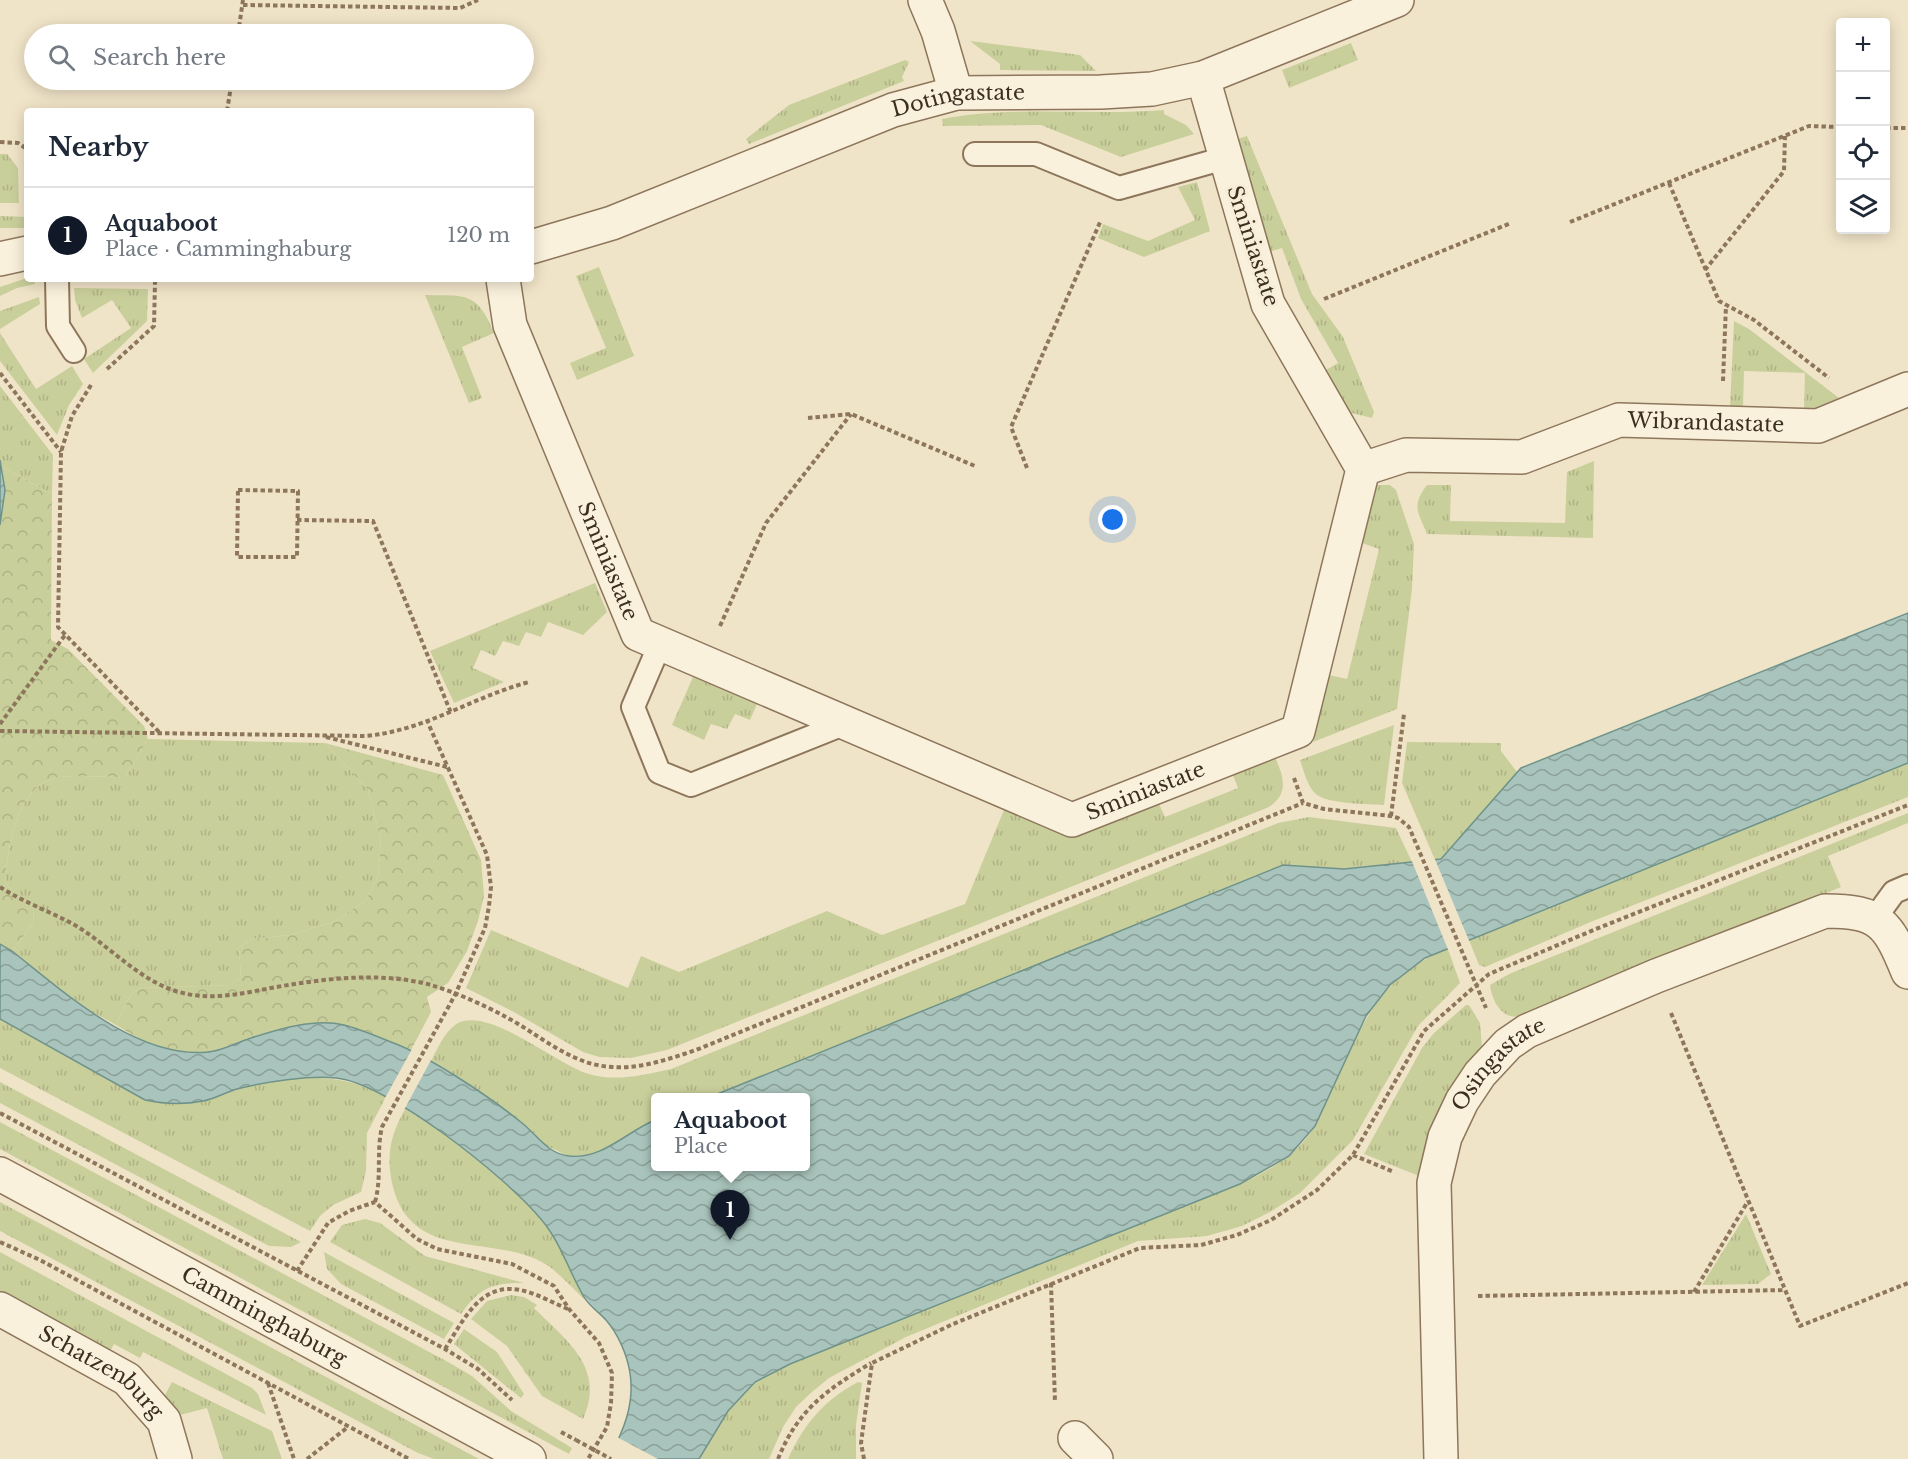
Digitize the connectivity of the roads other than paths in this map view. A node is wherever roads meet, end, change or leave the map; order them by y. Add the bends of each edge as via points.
1 (925, 0) edge
2 (1397, 0) edge
3 (1203, 78) junction
4 (956, 93) junction
5 (975, 154) dead end
6 (1225, 158) junction
7 (534, 246) edge
8 (24, 254) edge
9 (0, 259) edge
10 (57, 282) edge
11 (503, 282) edge
12 (74, 351) dead end
13 (1908, 389) edge
14 (1363, 469) junction
15 (660, 644) junction
16 (846, 723) junction
17 (1908, 886) edge
18 (1875, 918) junction
19 (1908, 972) edge
20 (0, 1174) edge
21 (0, 1309) edge
22 (175, 1459) edge
23 (529, 1459) edge
24 (1441, 1459) edge

1 - 4 street
2 - 3 street, Dotingastate
3 - 4 street, Dotingastate via 1132,90
3 - 6 street, Sminiastate
4 - 7 street, Dotingastate via 893,110 612,223
5 - 6 lane via 1036,154 1119,188
6 - 14 street, Sminiastate via 1268,304
8 - 9 street
10 - 12 lane via 58,326
11 - 15 street, Sminiastate via 510,325 638,634
13 - 14 street, Wibrandastate via 1818,426 1619,420 1522,457 1406,455
14 - 16 street, Sminiastate via 1298,731 1072,820
15 - 16 street, Sminiastate
15 - 16 lane via 633,707 659,772 691,785
17 - 18 lane via 1894,892
18 - 19 street via 1889,933
18 - 24 street, Osingastate via 1850,911 1825,911 1656,976 1527,1030 1480,1074 1445,1137 1434,1184
20 - 23 street, Camminghaburg
21 - 22 street, Schatzenburg via 127,1379 164,1421

